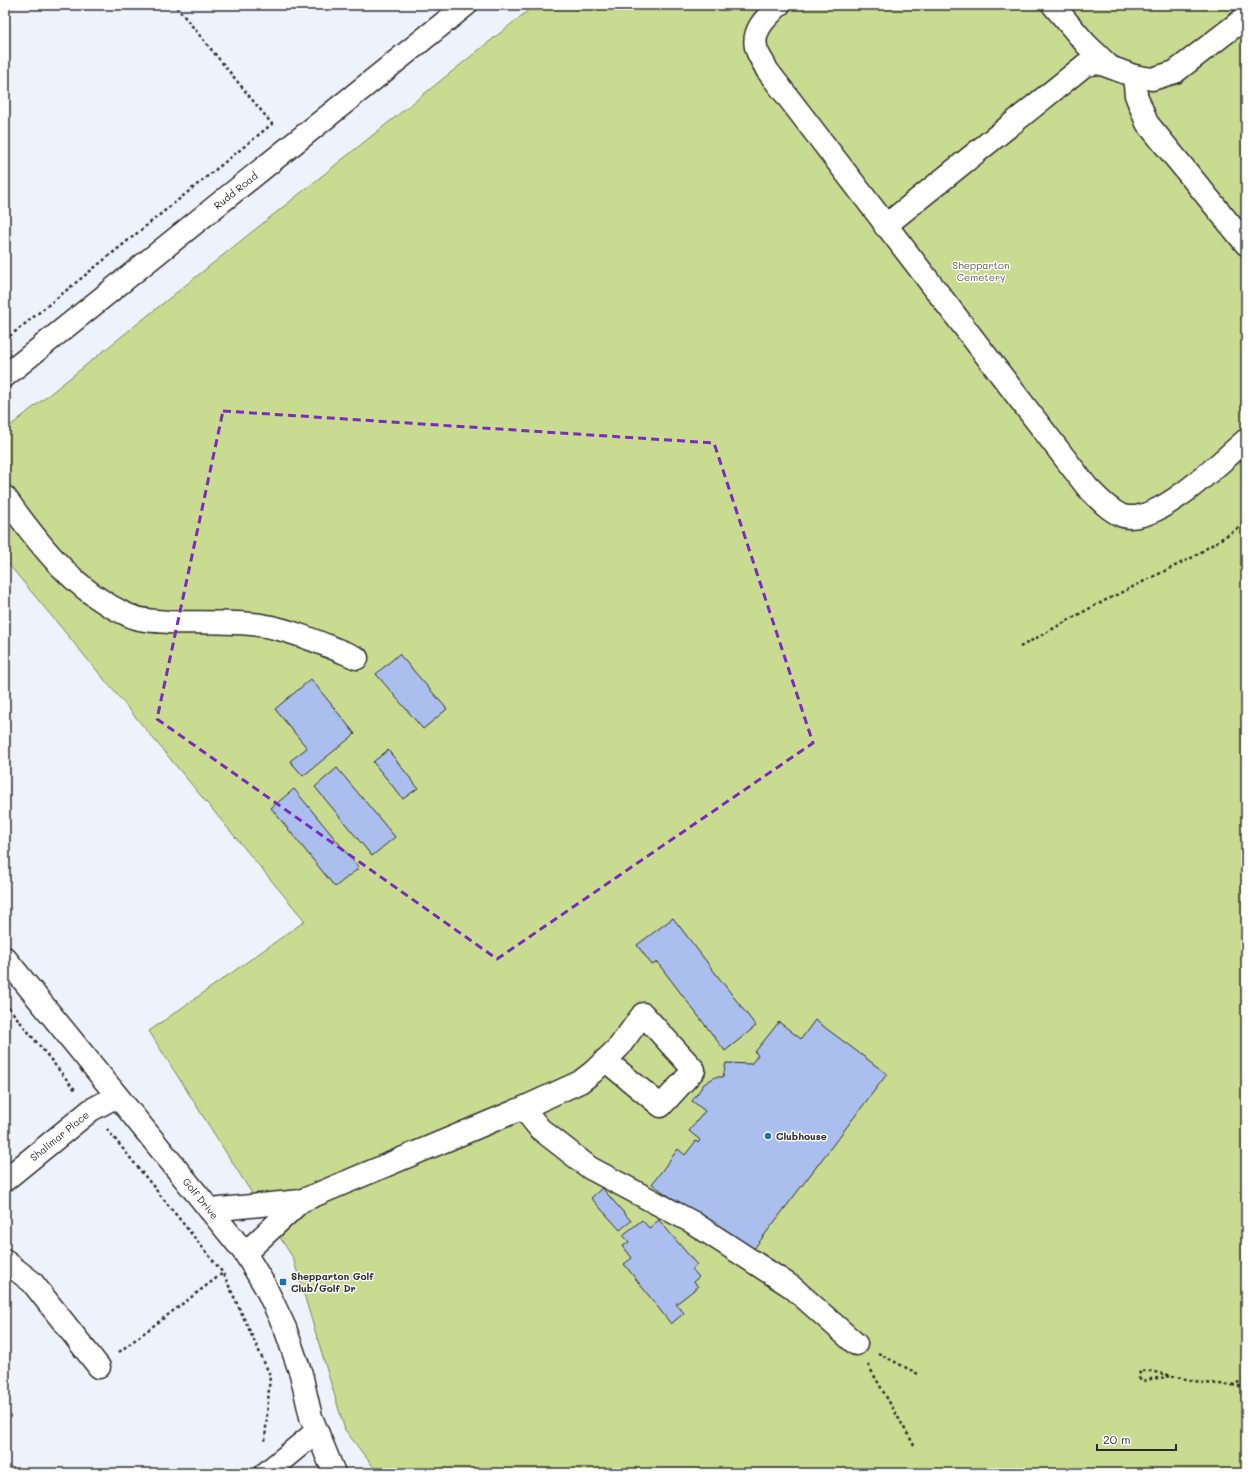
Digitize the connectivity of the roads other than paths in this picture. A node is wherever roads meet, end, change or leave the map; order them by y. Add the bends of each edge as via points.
1 (466, 5) edge
2 (779, 5) edge
3 (1053, 5) edge
4 (1246, 17) edge
5 (1108, 65) junction
6 (1134, 76) junction
7 (885, 226) junction
8 (1246, 244) edge
9 (5, 376) edge
10 (1246, 440) edge
11 (5, 497) edge
12 (357, 658) dead end
13 (5, 958) edge
14 (605, 1060) dead end
15 (116, 1096) junction
16 (523, 1108) junction
17 (5, 1180) edge
18 (301, 1201) junction
19 (210, 1210) junction
20 (245, 1253) junction
21 (5, 1261) edge
22 (856, 1344) road end
23 (99, 1367) road end
24 (317, 1431) junction
25 (270, 1469) edge
26 (334, 1473) edge

1 - 9 street, Rudd Road
2 - 7 street via 763,20 756,35 756,47 767,70
3 - 5 street via 1086,44
4 - 6 street via 1175,72 1152,79
5 - 6 street
5 - 7 street via 1085,65
6 - 8 street via 1136,95 1147,123
7 - 10 street via 1087,487 1122,516 1140,517 1171,503
11 - 12 street via 30,532 74,580 107,604 129,616 155,621 260,625 308,638
13 - 15 street, Golf Drive
14 - 16 street via 580,1082
15 - 17 street, Shalimar Place via 92,1110
15 - 19 street, Golf Drive
16 - 18 street
16 - 22 street via 540,1129 590,1168 692,1222 792,1287
18 - 19 street
18 - 20 street
19 - 20 street, Golf Drive
20 - 24 street, Golf Drive via 265,1286 285,1328
21 - 23 street via 32,1282
24 - 25 street
24 - 26 street, Golf Drive

